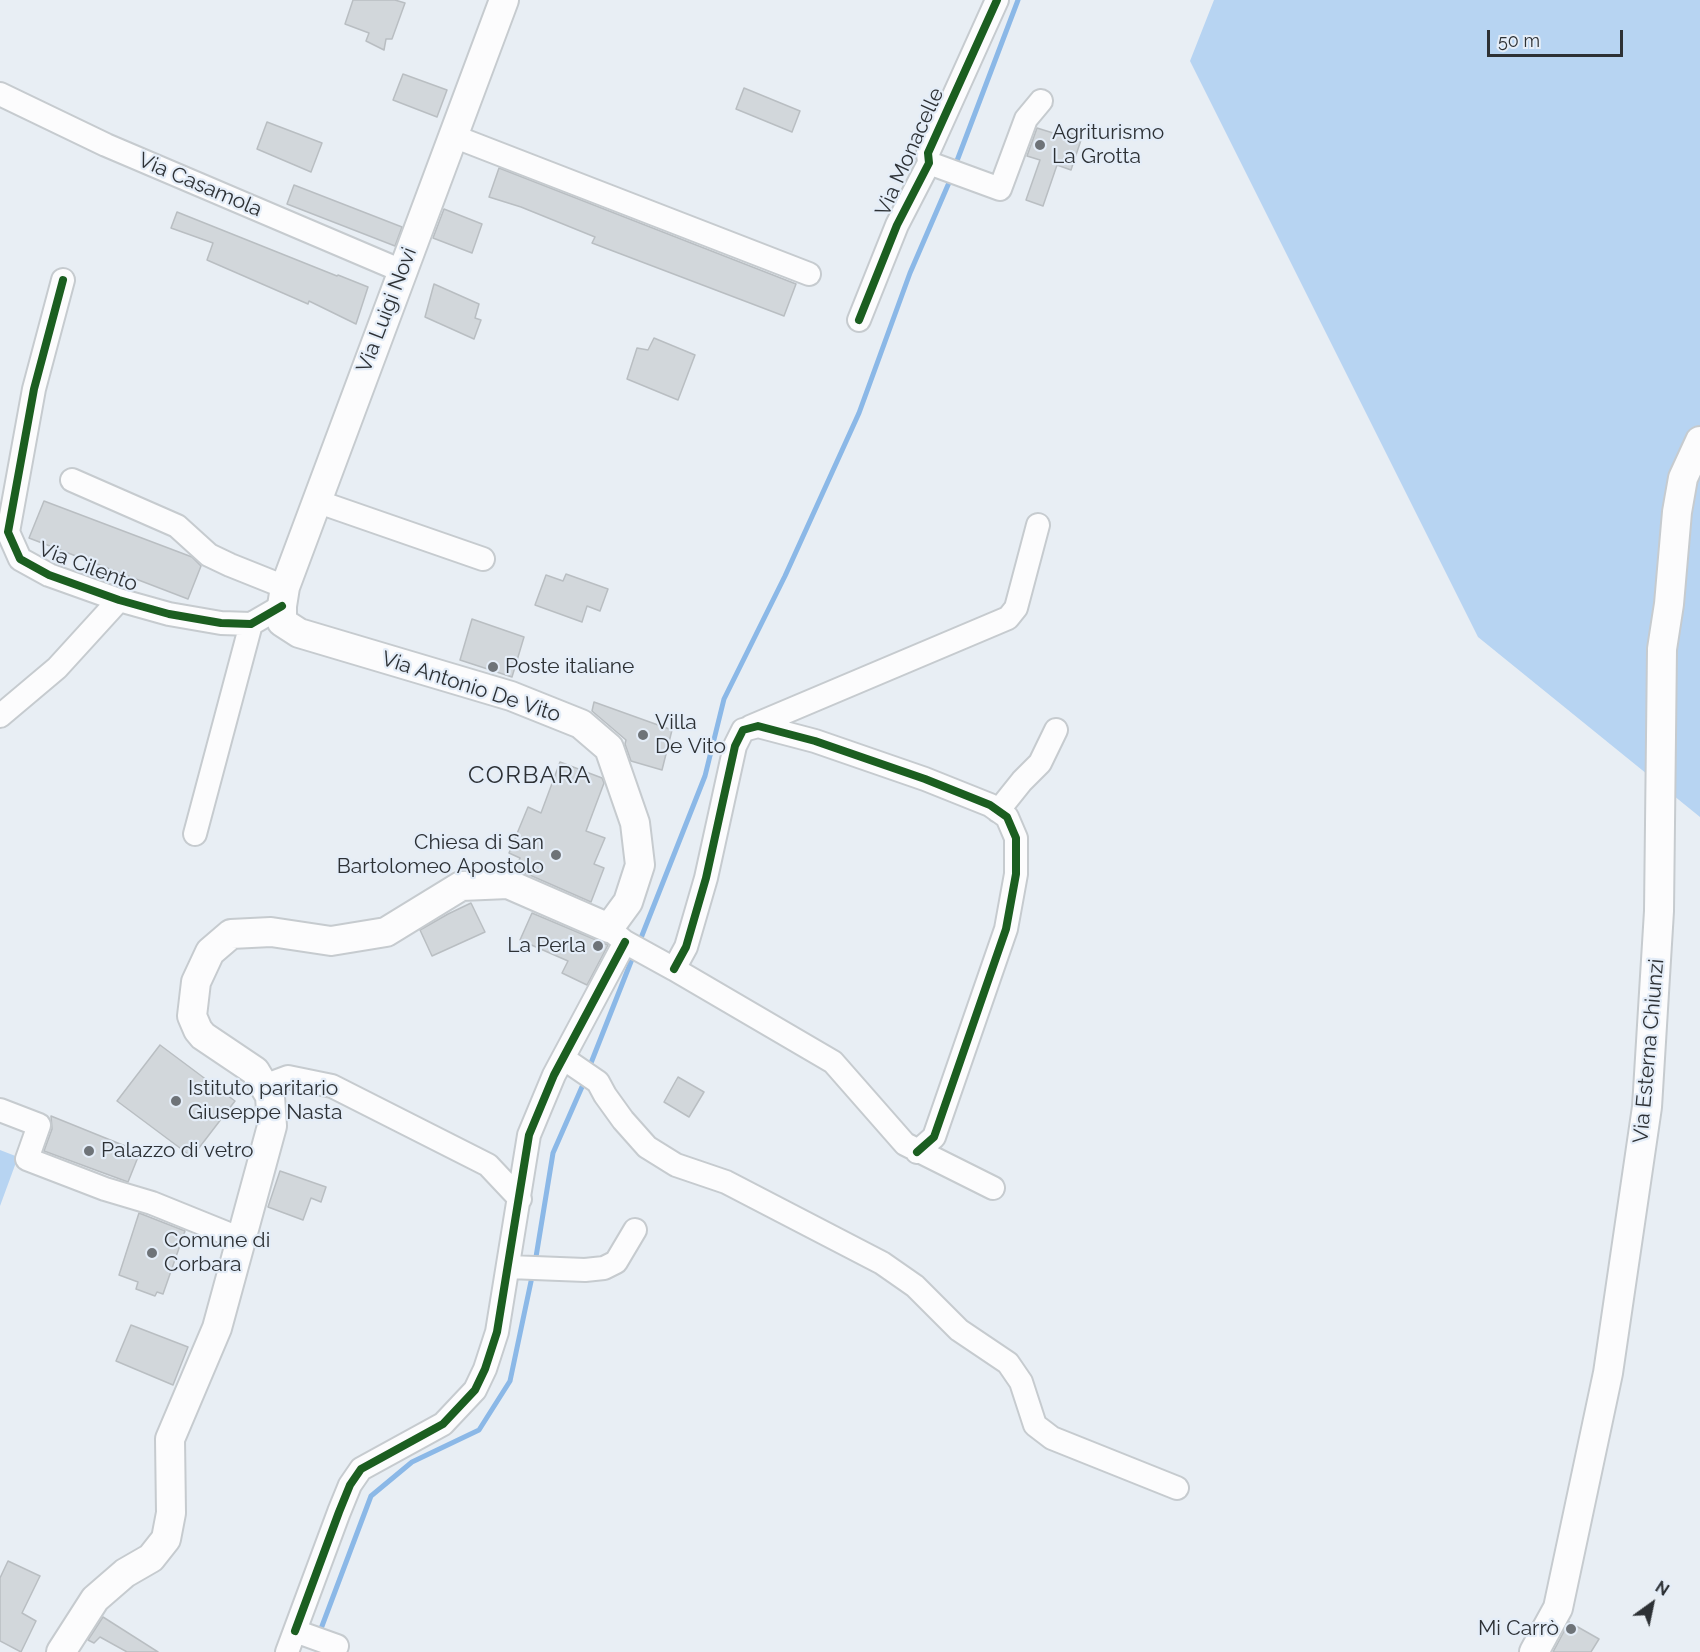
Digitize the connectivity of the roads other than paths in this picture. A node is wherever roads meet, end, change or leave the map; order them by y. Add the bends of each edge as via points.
1 (504, 0) edge
2 (997, 0) edge
3 (0, 94) edge
4 (1041, 101) dead end
5 (453, 136) junction
6 (929, 164) junction
7 (402, 272) junction
8 (809, 274) dead end
9 (63, 280) dead end
10 (859, 320) dead end
11 (1700, 441) edge
12 (72, 480) dead end
13 (316, 501) junction
14 (1038, 525) dead end
15 (483, 559) dead end
16 (119, 600) junction
17 (283, 605) junction
18 (251, 624) junction
19 (0, 716) edge
20 (751, 728) junction
21 (1056, 730) dead end
22 (998, 811) junction
23 (195, 834) dead end
24 (616, 935) junction
25 (674, 969) junction
26 (563, 1058) junction
27 (264, 1086) junction
28 (0, 1110) edge
29 (917, 1152) junction
30 (993, 1188) dead end
31 (520, 1199) junction
32 (635, 1230) dead end
33 (241, 1239) junction
34 (526, 1267) junction
35 (1177, 1488) dead end
36 (291, 1642) edge
37 (61, 1652) edge
38 (334, 1652) edge
39 (1534, 1652) edge

1 - 5 main road, Via Luigi Novi
2 - 6 street, Via Monacelle via 928,153
3 - 7 street, Via Casamola via 106,145
4 - 6 street via 1026,118 1000,189
5 - 7 main road, Via Luigi Novi
5 - 8 street
6 - 10 street, Via Monacelle via 897,225
7 - 13 main road, Via Luigi Novi
9 - 16 street, Via Cilento via 34,389 8,532 20,559 49,575
11 - 39 main road, Via Esterna Chiunzi via 1683,478 1662,649 1659,911 1647,1107 1608,1372 1558,1608
12 - 17 street via 177,526 209,555
13 - 15 street
13 - 17 main road, Via Luigi Novi
14 - 20 street via 1016,608 1008,618
16 - 18 street, Via Cilento via 170,614
16 - 19 street via 57,668
17 - 18 street
17 - 24 main road, Via Antonio De Vito via 299,633 511,696 581,724 609,748 635,823 640,865
18 - 23 street
20 - 22 street via 815,741 914,775
20 - 25 street via 735,746 706,878 686,947
21 - 22 street via 1040,763
22 - 29 street via 1007,817 1016,838 1016,874 1006,929 934,1137
24 - 25 street
24 - 26 street
24 - 27 main road via 508,884 461,886 386,932 332,941 270,933 231,934 210,952 196,982 192,1016 203,1036 255,1071
25 - 29 street via 833,1062 905,1144
26 - 31 street via 529,1135
26 - 35 street via 598,1082 647,1147 690,1172 726,1182 882,1263 915,1286 959,1330 1008,1363 1021,1382 1035,1425 1052,1438
27 - 31 street via 288,1077 332,1086 488,1165
27 - 33 main road via 270,1096 272,1126
28 - 33 street via 39,1125 27,1159
29 - 30 street
31 - 34 street
32 - 34 street via 616,1262 604,1268
33 - 37 main road via 217,1328 170,1439 171,1513 166,1539 151,1558 125,1573 95,1599
34 - 36 street via 475,1390 443,1424 361,1469 350,1485
36 - 38 street via 337,1646

